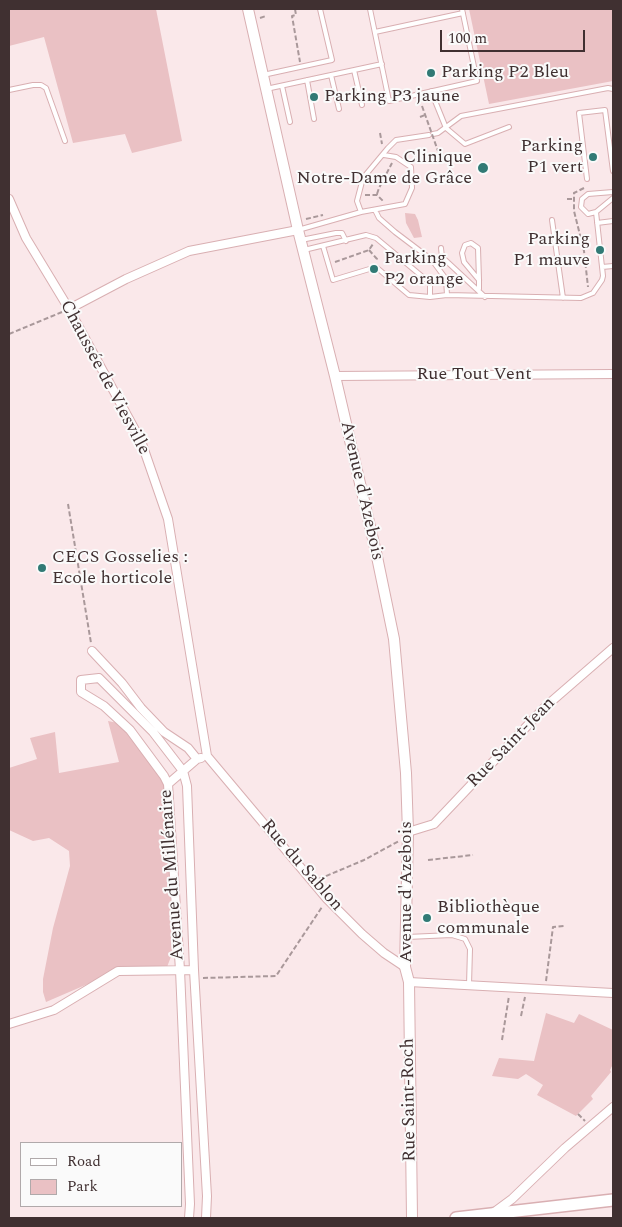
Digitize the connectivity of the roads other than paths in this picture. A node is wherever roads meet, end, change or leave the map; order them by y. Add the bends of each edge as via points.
1 (248, 9) edge
2 (320, 9) edge
3 (370, 9) edge
4 (462, 11) edge
5 (375, 32) junction
6 (382, 64) junction
7 (354, 70) junction
8 (263, 75) junction
9 (331, 75) junction
10 (306, 80) junction
11 (282, 86) junction
12 (266, 89) junction
13 (613, 89) edge
14 (9, 90) edge
15 (431, 91) junction
16 (362, 105) dead end
17 (339, 109) dead end
18 (314, 119) dead end
19 (290, 122) dead end
20 (509, 127) dead end
21 (446, 128) junction
22 (65, 142) dead end
23 (384, 155) junction
24 (613, 171) edge
25 (587, 179) dead end
26 (613, 192) edge
27 (613, 198) edge
28 (9, 199) edge
29 (375, 210) junction
30 (361, 212) junction
31 (596, 212) junction
32 (552, 220) dead end
33 (613, 221) edge
34 (597, 223) junction
35 (298, 225) junction
36 (346, 241) junction
37 (303, 245) junction
38 (323, 246) junction
39 (441, 248) dead end
40 (613, 266) edge
41 (602, 267) junction
42 (479, 280) junction
43 (479, 289) junction
44 (447, 296) junction
45 (430, 297) junction
46 (486, 297) junction
47 (563, 298) junction
48 (69, 309) junction
49 (613, 374) edge
50 (335, 376) junction
51 (613, 648) edge
52 (92, 651) road end
53 (207, 756) junction
54 (197, 760) junction
55 (183, 772) junction
56 (168, 784) junction
57 (408, 835) junction
58 (406, 938) junction
59 (405, 967) junction
60 (180, 970) junction
61 (195, 974) junction
62 (409, 982) junction
63 (469, 985) junction
64 (613, 993) edge
65 (9, 1024) edge
66 (613, 1107) edge
67 (205, 1163) junction
68 (189, 1164) junction
69 (512, 1199) junction
70 (613, 1200) edge
71 (516, 1211) junction
72 (492, 1214) junction
73 (190, 1218) edge
74 (206, 1218) edge
75 (412, 1218) edge
76 (456, 1218) edge

1 - 8 street, Avenue d'Azebois
2 - 8 lane via 332,60
3 - 5 lane
4 - 5 lane
4 - 15 lane via 477,81
5 - 6 lane
6 - 7 lane
6 - 15 lane via 389,101
7 - 9 lane
7 - 16 lane
8 - 12 street, Avenue d'Azebois
9 - 10 lane
9 - 17 lane
10 - 11 lane
10 - 18 lane
11 - 12 lane
11 - 19 lane
12 - 35 street, Avenue d'Azebois
13 - 21 lane via 461,116
14 - 22 lane via 33,85 46,88
15 - 21 lane
20 - 21 lane via 465,144
21 - 23 lane via 438,134 396,140
23 - 29 lane via 411,167 412,188 404,204
23 - 30 lane via 363,178 357,201
24 - 25 lane via 605,110 579,113
26 - 31 lane via 588,194 582,199 581,207 588,214
27 - 31 lane
28 - 48 street, Chaussée de Viesville via 26,238
29 - 30 lane
29 - 44 lane via 379,218 432,260 446,279
30 - 35 lane
31 - 34 lane
32 - 47 lane
33 - 34 lane
34 - 41 lane
35 - 37 street, Avenue d'Azebois
35 - 48 street via 189,251
36 - 37 lane via 342,233 336,232
36 - 38 lane
36 - 45 lane via 366,235 376,238 430,283
37 - 38 lane
37 - 50 street, Avenue d'Azebois
38 - 45 lane via 333,280 376,267 408,294
39 - 43 lane via 442,257
40 - 41 lane
41 - 47 lane via 602,280 593,292 581,298
42 - 42 lane via 464,262 462,253 465,245 478,248
42 - 43 lane
43 - 46 lane
44 - 45 lane
44 - 46 lane
46 - 47 lane
48 - 53 street, Chaussée de Viesville via 141,442 168,519
49 - 50 street, Rue Tout Vent
50 - 57 street, Avenue d'Azebois via 394,639
51 - 57 street, Rue Saint-Jean via 545,707 434,824
52 - 54 street via 164,732 188,748
53 - 54 street
53 - 59 street, Rue du Sablon via 327,899 362,934
54 - 55 street
55 - 56 street
55 - 56 street, Avenue du Millénaire via 154,732 99,678 81,680 81,692 104,706 130,730
55 - 61 street, Avenue du Millénaire via 188,786
56 - 60 street, Avenue du Millénaire
57 - 58 street, Avenue d'Azebois
58 - 59 street, Avenue d'Azebois
58 - 63 lane via 452,935 465,939 470,948
59 - 62 street, Avenue d'Azebois
60 - 61 street
60 - 65 street via 118,971 54,1010
60 - 68 street, Avenue du Millénaire
61 - 67 street, Avenue du Millénaire
62 - 63 street
62 - 75 street, Rue Saint-Roch
63 - 64 street
66 - 69 street
67 - 68 street
67 - 74 street, Avenue du Millénaire
68 - 73 street, Avenue du Millénaire
69 - 71 street
69 - 72 street
70 - 71 main road
71 - 72 main road
72 - 76 main road

